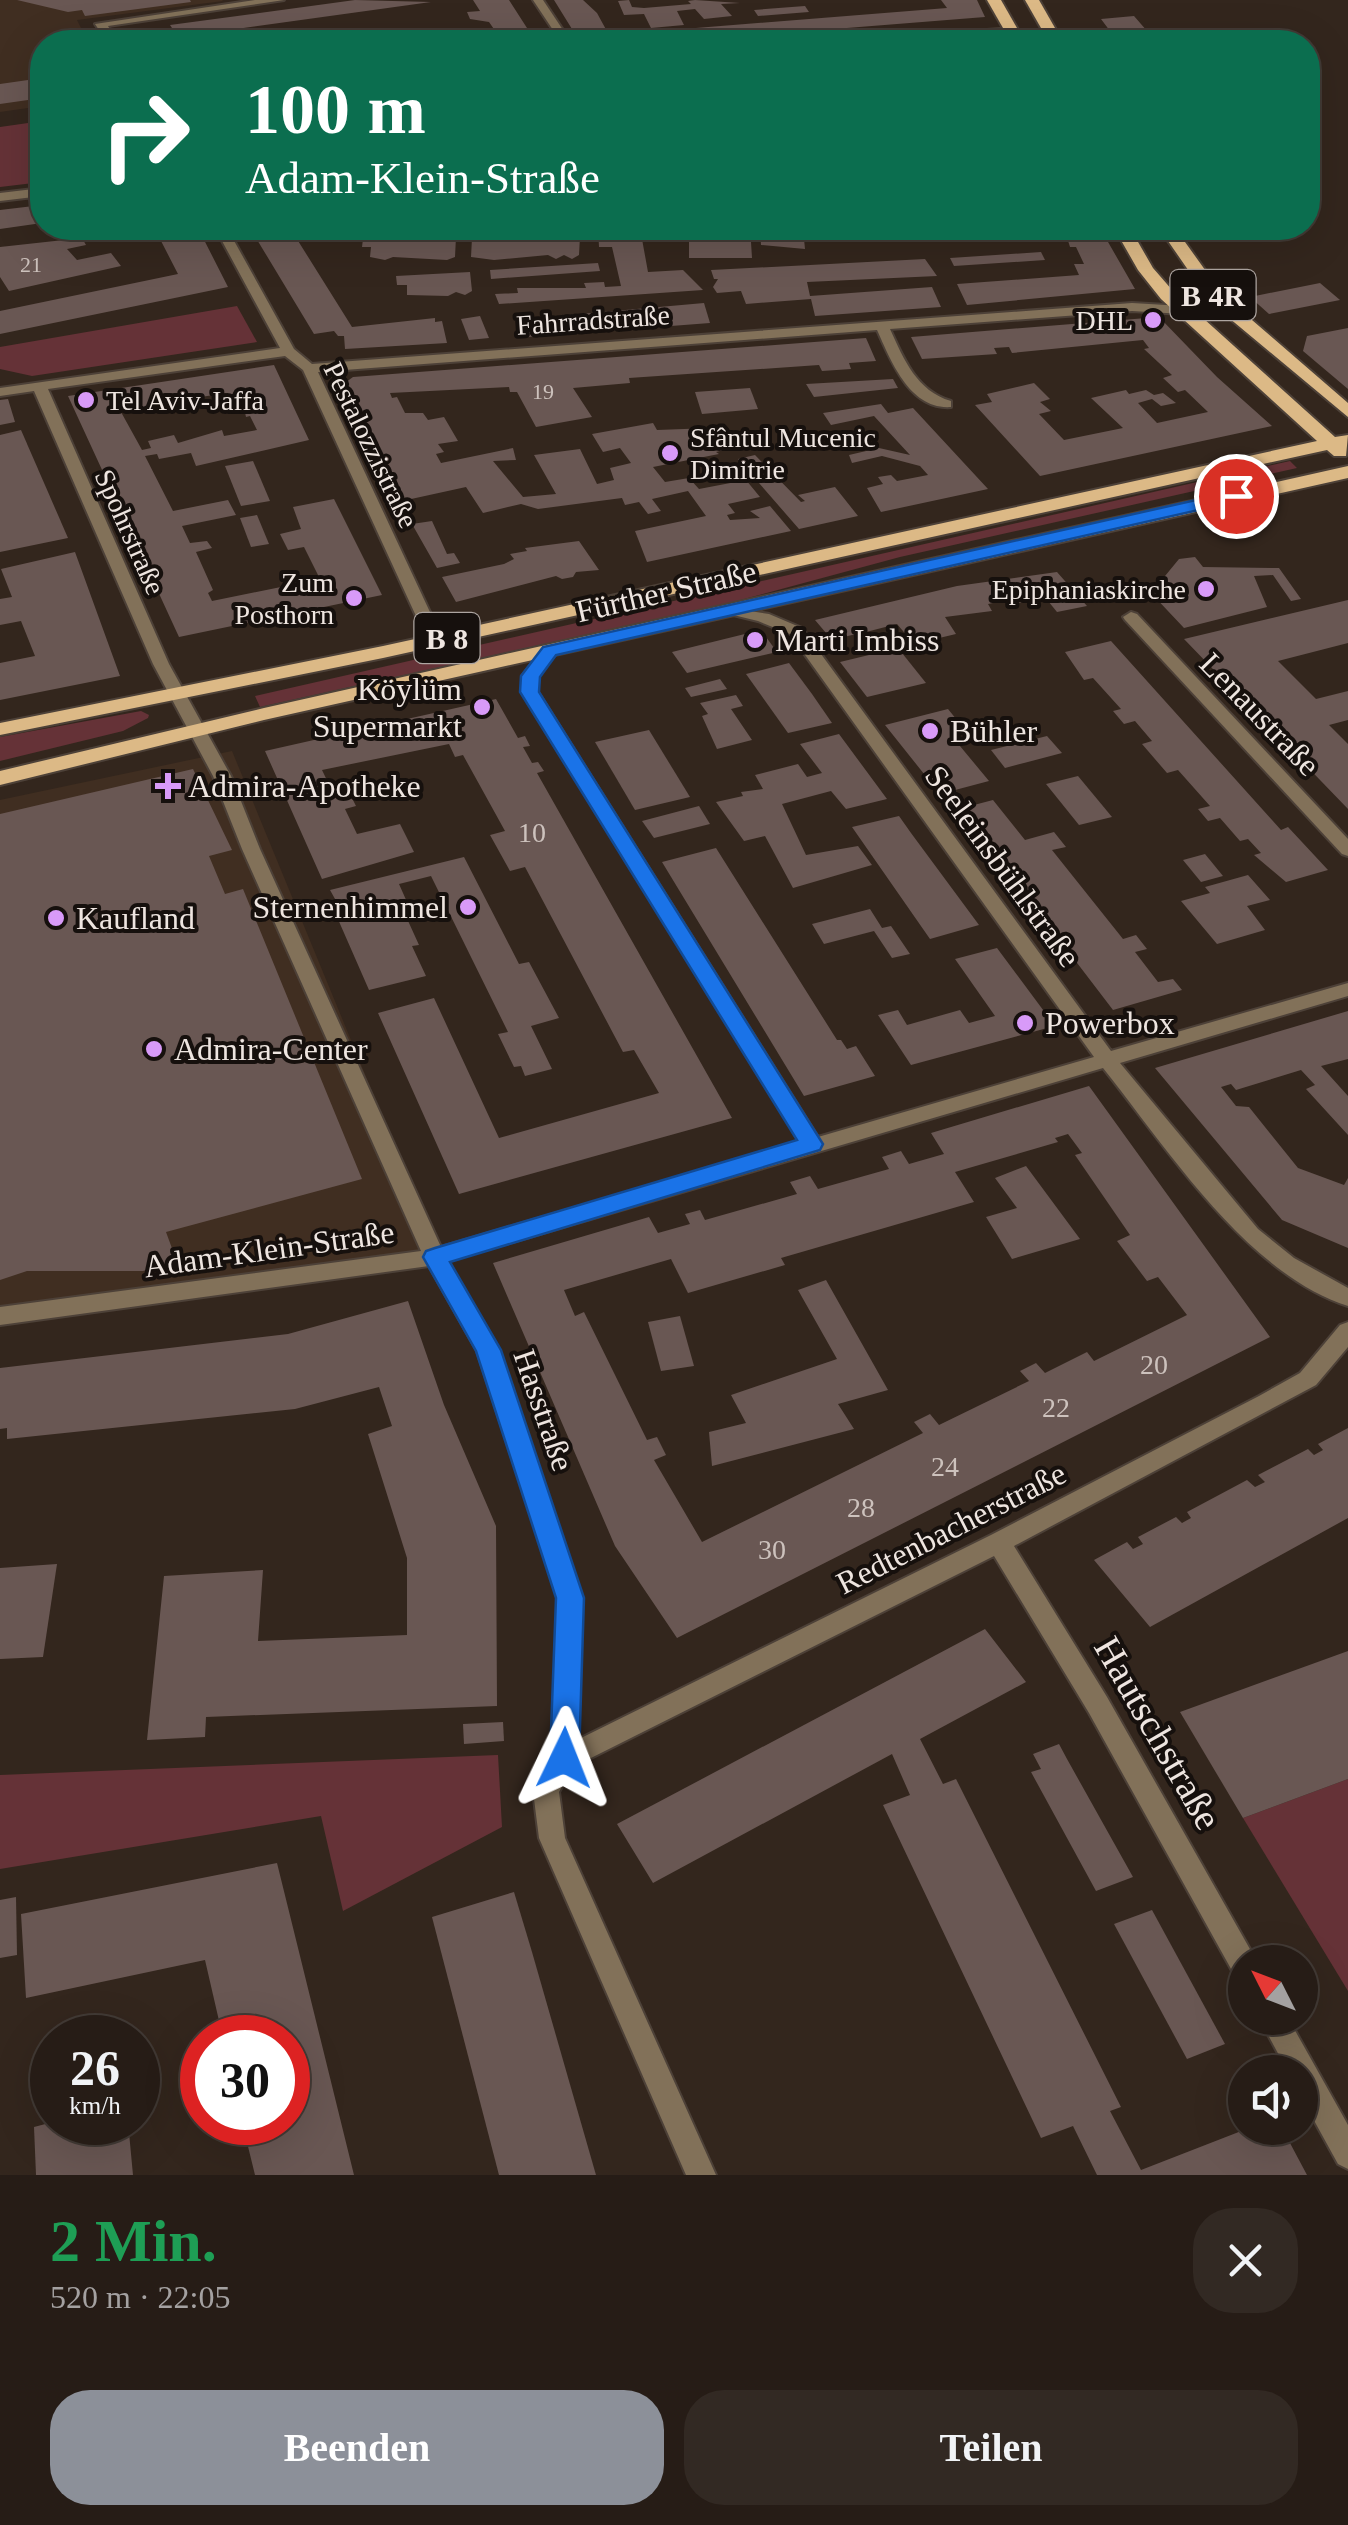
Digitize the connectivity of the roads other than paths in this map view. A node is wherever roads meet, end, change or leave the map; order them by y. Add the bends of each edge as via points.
1 (279, 0) edge
2 (538, 0) edge
3 (994, 0) edge
4 (1032, 0) edge
5 (105, 30) edge
6 (558, 30) edge
7 (1011, 30) edge
8 (1049, 30) edge
9 (30, 194) edge
10 (0, 198) edge
11 (228, 240) edge
12 (1129, 240) edge
13 (1175, 240) edge
14 (1183, 310) junction
15 (881, 324) junction
16 (288, 351) junction
17 (309, 368) junction
18 (40, 388) junction
19 (0, 392) edge
20 (946, 404) dead end
21 (1348, 412) edge
22 (1339, 442) edge
23 (1348, 458) edge
24 (1348, 472) edge
25 (731, 610) junction
26 (1130, 617) dead end
27 (435, 640) junction
28 (550, 650) junction
29 (178, 694) junction
30 (0, 728) edge
31 (196, 731) junction
32 (0, 778) edge
33 (1348, 850) edge
34 (1348, 989) edge
35 (1107, 1060) junction
36 (812, 1144) junction
37 (435, 1257) junction
38 (1348, 1298) edge
39 (0, 1316) edge
40 (1348, 1330) edge
41 (998, 1542) junction
42 (564, 1758) junction
43 (1233, 1945) edge
44 (1283, 2035) edge
45 (1348, 2154) edge
46 (701, 2175) edge

1 - 5 street via 102,24
2 - 6 street
3 - 7 main road
4 - 8 main road
9 - 10 street
11 - 16 street, Pestalozzistraße
12 - 14 main road, B 4R
13 - 21 main road, B 4R via 1217,300
14 - 15 street, Fahrradstraße
14 - 22 main road, B 4R
15 - 17 street, Fahrradstraße
15 - 20 street via 917,387 930,402
16 - 17 street, Pestalozzistraße
16 - 18 street
17 - 27 street, Pestalozzistraße
18 - 19 street
18 - 29 street, Spohrstraße
22 - 23 main road, B 4R
22 - 27 main road, Fürther Straße / B 8
24 - 25 main road, Fürther Straße / B 8
25 - 28 main road, Fürther Straße / B 8
25 - 35 street, Seeleinsbühlstraße via 796,631
26 - 33 street, Lenaustraße
27 - 29 main road, Fürther Straße / B 8
28 - 31 main road, Fürther Straße / B 8
28 - 36 street via 530,676 530,692
29 - 30 main road, Fürther Straße / B 8
29 - 31 street, Hasstraße
31 - 32 main road, Fürther Straße / B 8
31 - 37 street, Hasstraße via 222,776
34 - 35 street, Adam-Klein-Straße
35 - 36 street, Adam-Klein-Straße
35 - 38 street, Seeleinsbühlstraße via 1250,1235
36 - 37 street, Adam-Klein-Straße
37 - 39 street, Adam-Klein-Straße
37 - 42 street, Hasstraße via 488,1350 570,1598
40 - 41 street, Redtenbacherstraße via 1308,1379
41 - 42 street, Redtenbacherstraße
41 - 43 street, Hautschstraße
42 - 46 street, Hasstraße via 546,1791 552,1838
44 - 45 street

